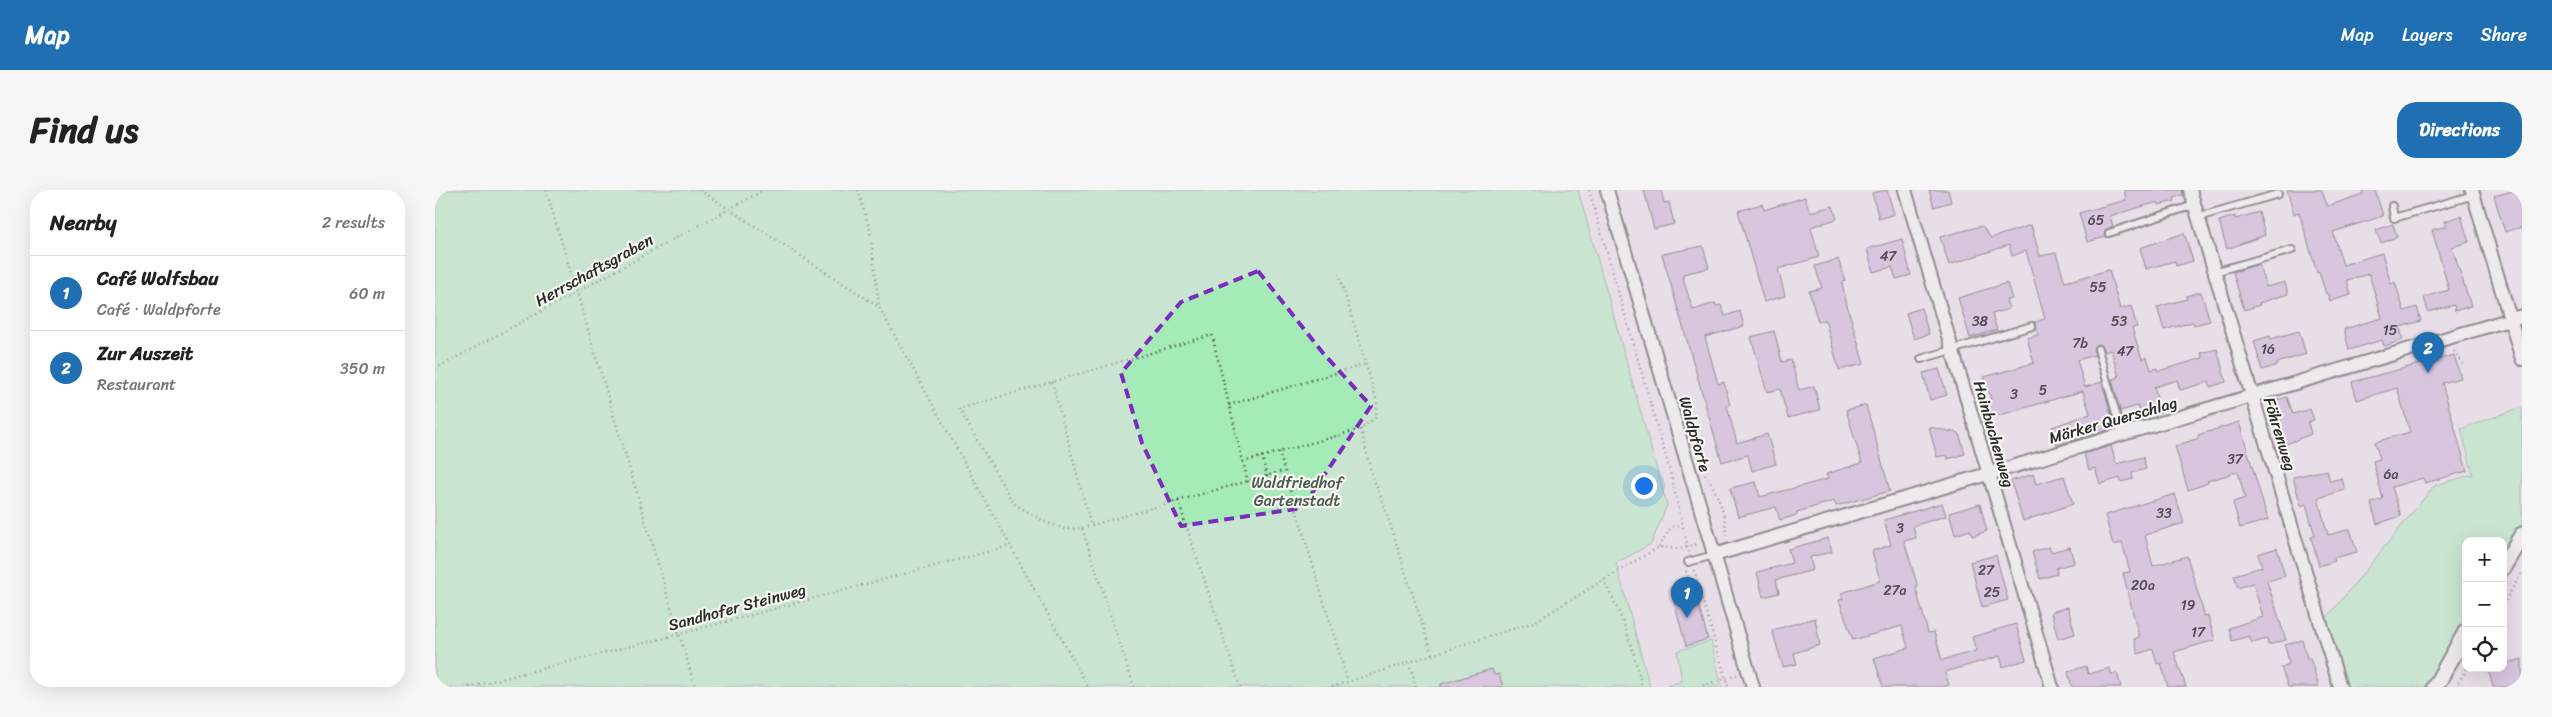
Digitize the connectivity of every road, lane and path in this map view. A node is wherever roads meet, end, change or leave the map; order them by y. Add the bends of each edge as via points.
1 (546, 190) edge
2 (700, 190) edge
3 (764, 190) edge
4 (858, 190) edge
5 (1589, 190) edge
6 (1607, 190) edge
7 (1905, 190) edge
8 (2190, 190) edge
9 (2473, 192) edge
10 (2278, 194) dead end
11 (2392, 206) dead end
12 (728, 209) junction
13 (2196, 211) junction
14 (2109, 233) dead end
15 (2291, 250) dead end
16 (2214, 272) junction
17 (1339, 274) dead end
18 (575, 293) junction
19 (879, 307) junction
20 (2516, 318) edge
21 (2032, 326) dead end
22 (2098, 349) dead end
23 (1952, 350) junction
24 (1921, 359) dead end
25 (2522, 359) edge
26 (1366, 364) junction
27 (435, 369) edge
28 (1052, 382) junction
29 (2251, 397) junction
30 (1229, 405) junction
31 (1361, 429) junction
32 (2123, 435) junction
33 (1279, 452) junction
34 (1262, 456) junction
35 (1243, 462) junction
36 (1283, 471) junction
37 (1989, 473) junction
38 (1267, 476) junction
39 (1248, 482) junction
40 (1178, 501) junction
41 (1682, 524) junction
42 (1091, 526) junction
43 (1082, 528) junction
44 (2522, 535) edge
45 (1710, 540) junction
46 (1009, 546) junction
47 (1659, 547) junction
48 (1687, 547) junction
49 (1714, 555) junction
50 (2507, 560) edge
51 (1690, 562) junction
52 (2522, 572) edge
53 (1603, 580) junction
54 (1698, 582) junction
55 (1691, 586) dead end
56 (2507, 598) edge
57 (680, 634) junction
58 (2462, 639) edge
59 (1432, 655) junction
60 (1409, 662) junction
61 (1748, 672) junction
62 (2465, 672) edge
63 (1726, 679) junction
64 (1348, 682) junction
65 (469, 687) edge
66 (695, 687) edge
67 (1088, 687) edge
68 (1134, 687) edge
69 (1240, 687) edge
70 (1332, 687) edge
71 (1416, 687) edge
72 (1643, 687) edge
73 (1698, 687) edge
74 (1729, 687) edge
75 (1753, 687) edge
76 (2052, 687) edge
77 (2340, 687) edge
78 (2435, 687) edge
79 (2456, 687) edge

1 - 18 path
2 - 12 path
3 - 12 path, Herrschaftsgraben
4 - 19 path via 870,231
5 - 41 path via 1671,471
6 - 45 street, Waldpforte
7 - 23 street, Hainbuchenweg
8 - 13 street, Föhrenweg
9 - 11 lane via 2394,218
9 - 20 street
10 - 13 lane
12 - 18 path, Herrschaftsgraben
12 - 19 path
13 - 14 lane
13 - 16 street, Föhrenweg
15 - 16 lane
16 - 29 street, Föhrenweg
17 - 26 path
18 - 27 path, Herrschaftsgraben
18 - 57 path
19 - 46 path
20 - 25 street
20 - 29 street, Märker Querschlag
21 - 23 lane
22 - 32 lane
23 - 24 lane
23 - 37 street, Hainbuchenweg
26 - 30 path
26 - 31 path via 1377,402 1376,417
28 - 30 path via 1212,335
28 - 42 path
28 - 43 path via 959,409 1014,504 1047,523 1065,529
29 - 32 street, Märker Querschlag
29 - 77 street, Föhrenweg
30 - 35 path
31 - 33 path
31 - 59 path via 1371,472
32 - 37 street, Märker Querschlag
33 - 34 path
33 - 36 path
34 - 35 path
34 - 38 path
35 - 39 path
36 - 38 path
36 - 64 path
37 - 49 street, Märker Querschlag
37 - 76 street, Hainbuchenweg
38 - 39 path
39 - 40 path
40 - 42 path
40 - 69 path
41 - 47 path via 1671,527
41 - 48 path
42 - 43 path
43 - 68 path
44 - 50 street
45 - 48 path
45 - 49 street, Waldpforte
46 - 57 path, Sandhofer Steinweg
46 - 67 path
47 - 48 path
47 - 53 path
48 - 51 path
49 - 51 lane
49 - 61 street, Waldpforte
51 - 54 path
52 - 56 path
53 - 59 path via 1534,622
53 - 72 path via 1630,636
54 - 55 path
54 - 63 path
57 - 65 path, Sandhofer Steinweg
57 - 66 path
58 - 78 street
59 - 60 path
60 - 64 path
60 - 71 path
61 - 63 path
61 - 75 street, Waldpforte
62 - 79 path
63 - 73 path
63 - 74 path
64 - 70 path

